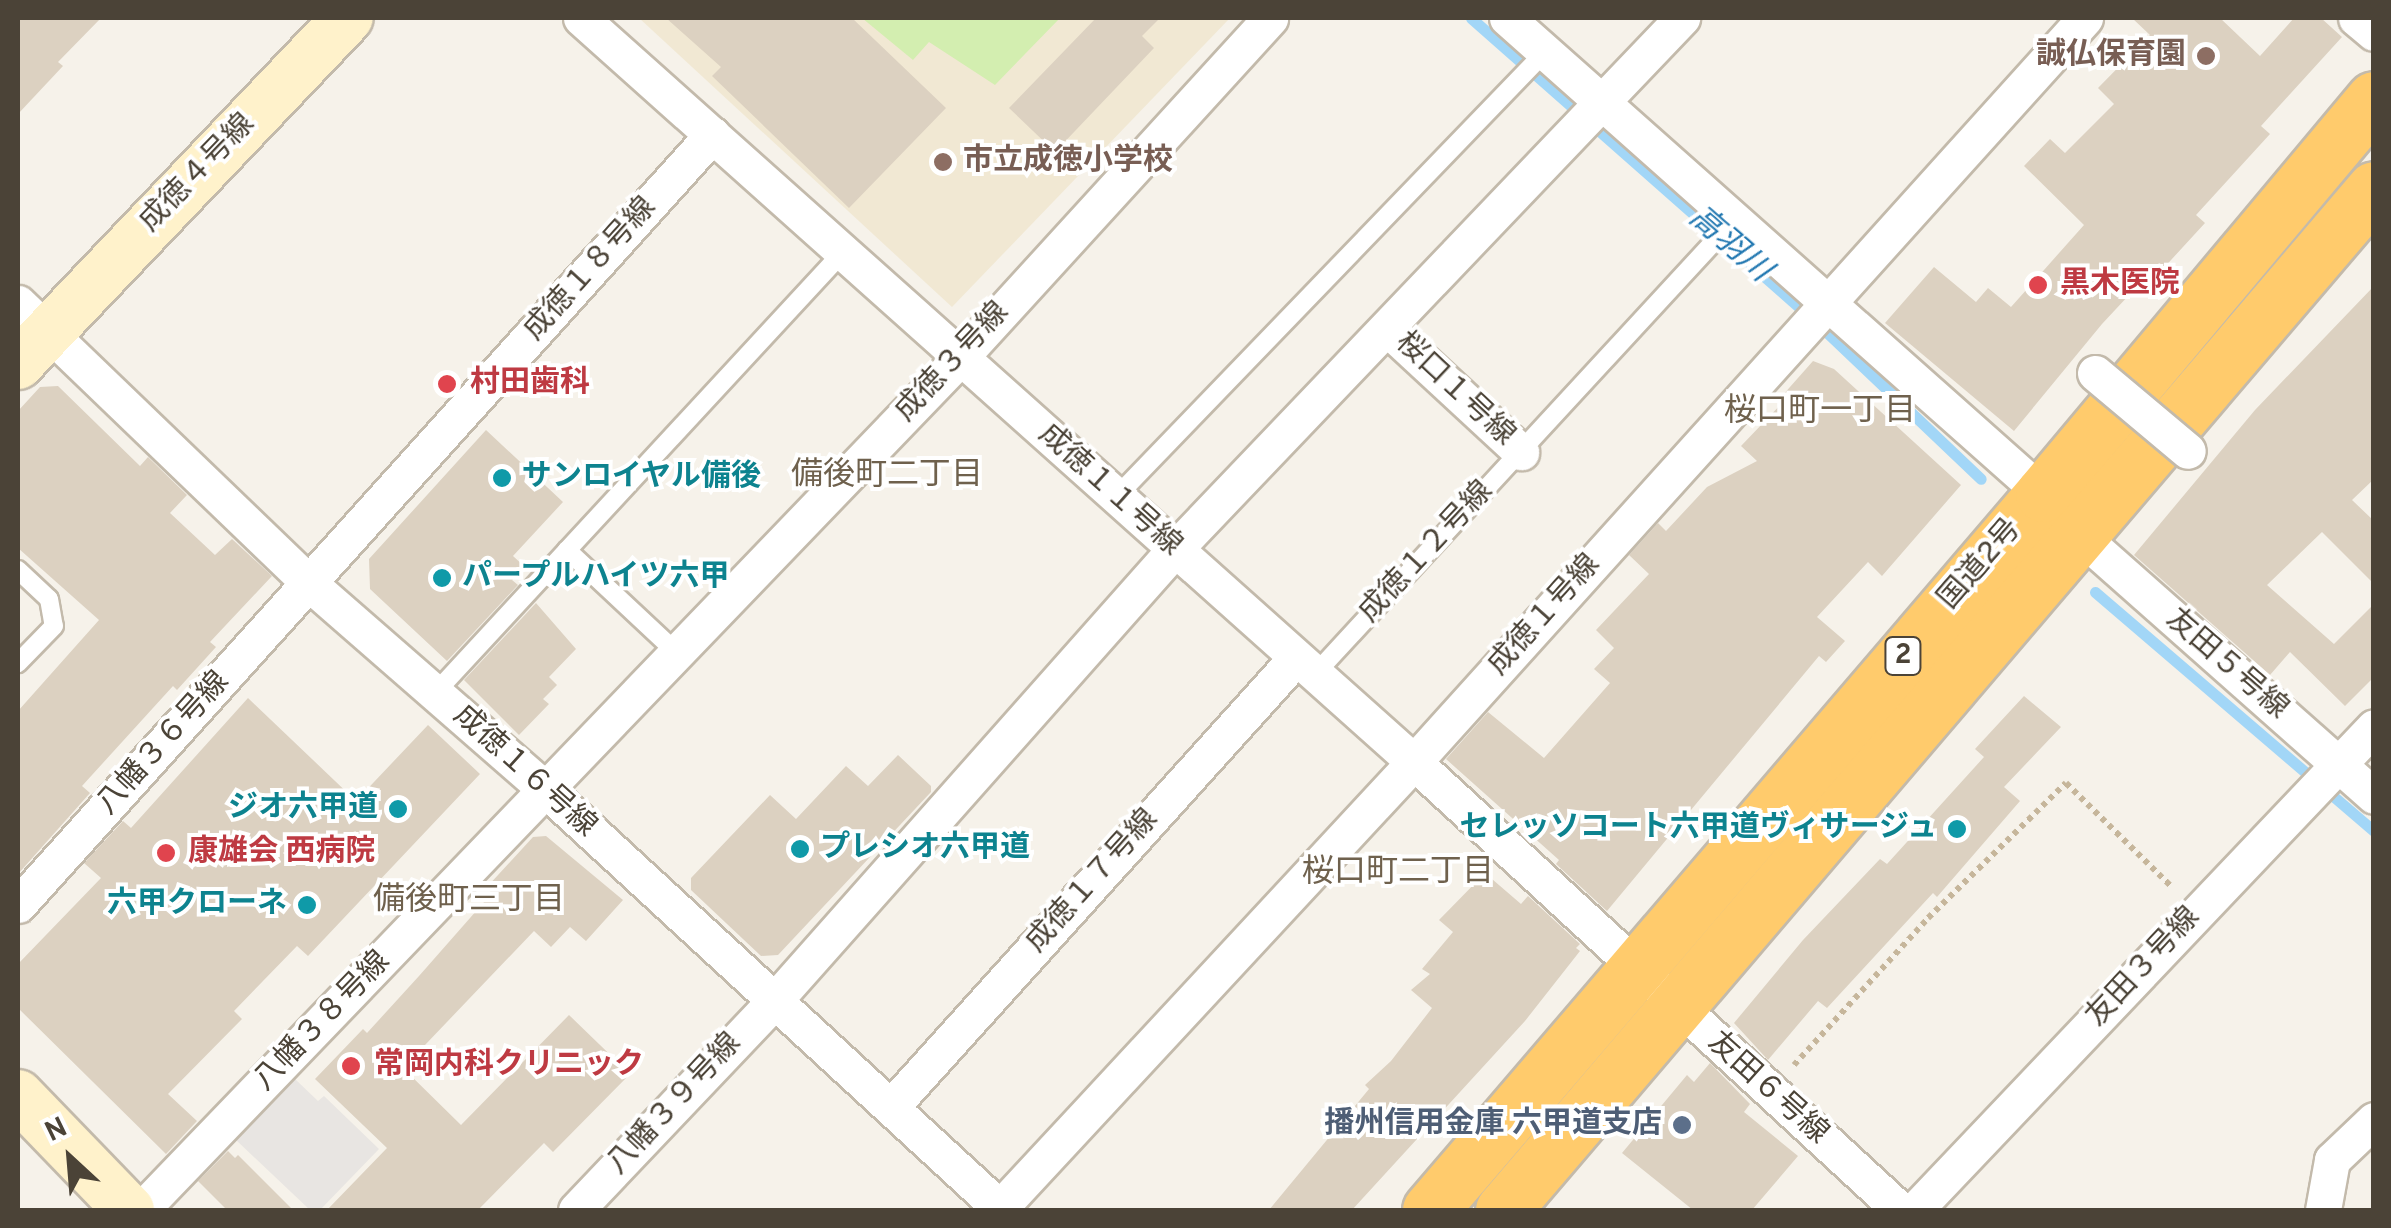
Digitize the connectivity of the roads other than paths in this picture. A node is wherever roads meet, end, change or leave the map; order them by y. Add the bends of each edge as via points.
1 (348, 18) edge
2 (581, 18) edge
3 (1270, 18) edge
4 (1508, 18) edge
5 (1682, 18) edge
6 (2085, 18) edge
7 (2356, 18) edge
8 (2374, 32) edge
9 (1544, 52) junction
10 (2374, 98) edge
11 (1591, 115) junction
12 (712, 134) junction
13 (2374, 189) edge
14 (1734, 220) junction
15 (843, 252) junction
16 (1823, 305) junction
17 (1387, 328) junction
18 (28, 333) edge
19 (960, 358) junction
20 (2096, 374) dead end
21 (2188, 451) dead end
22 (1520, 452) junction
23 (1116, 497) junction
24 (2060, 514) junction
25 (567, 550) junction
26 (1174, 550) junction
27 (18, 570) edge
28 (310, 584) junction
29 (677, 653) junction
30 (18, 663) edge
31 (1306, 666) junction
32 (434, 692) junction
33 (2374, 727) edge
34 (1414, 762) junction
35 (2323, 777) junction
36 (546, 790) junction
37 (2374, 796) edge
38 (18, 905) edge
39 (1634, 968) junction
40 (775, 1000) junction
41 (1676, 1007) junction
42 (18, 1095) edge
43 (891, 1107) junction
44 (2374, 1120) edge
45 (129, 1210) edge
46 (141, 1210) edge
47 (576, 1210) edge
48 (1000, 1210) edge
49 (1430, 1210) edge
50 (1503, 1210) edge
51 (1900, 1210) edge
52 (1915, 1210) edge
53 (2323, 1210) edge

1 - 18 street, 成徳４号線
2 - 12 street, 成徳１１号線
3 - 19 street, 成徳３号線
4 - 9 street, 友田５号線
5 - 11 street, 八幡３９号線
6 - 16 street, 成徳１号線
7 - 8 street
9 - 11 street, 友田５号線
9 - 23 lane
10 - 24 highway, 国道2号 / 2
11 - 14 street, 友田５号線
11 - 17 street, 八幡３９号線
12 - 15 street, 成徳１１号線
12 - 28 street, 成徳１８号線
13 - 24 highway, 国道2号 / 2
14 - 16 street, 友田５号線
14 - 22 lane, 成徳１２号線
15 - 19 street, 成徳１１号線
15 - 25 lane
16 - 24 street, 友田５号線
16 - 34 street, 成徳１号線
17 - 22 street, 桜口１号線
17 - 26 street, 八幡３９号線
18 - 28 street, 成徳１６号線
19 - 23 street, 成徳１１号線
19 - 29 street, 成徳３号線
20 - 21 street, bridge
22 - 31 lane, 成徳１２号線
23 - 26 street, 成徳１１号線
24 - 35 street, 友田５号線
24 - 39 highway, 国道2号 / 2
24 - 41 highway, 国道2号 / 2
25 - 29 lane
25 - 32 lane
26 - 31 street, 成徳１１号線
26 - 40 street, 八幡３９号線
27 - 30 lane via 50,599 54,626
28 - 32 street, 成徳１６号線
28 - 38 street, 八幡３６号線
29 - 36 street, 成徳３号線
31 - 34 street, 成徳１１号線
31 - 43 street, 成徳１７号線
32 - 36 street, 成徳１６号線
33 - 35 street, 友田３号線
34 - 39 street, 成徳１１号線
34 - 48 street, 成徳１号線
35 - 37 street, 友田５号線
35 - 52 street, 友田３号線
36 - 40 street, 成徳１６号線
36 - 46 street, 八幡３８号線
39 - 41 street, 友田６号線
39 - 49 highway, 国道2号 / 2
40 - 43 street, 成徳１６号線
40 - 47 street, 八幡３９号線
41 - 50 highway, 国道2号 / 2
41 - 51 street, 友田６号線
42 - 45 street
43 - 48 street, 成徳１６号線
44 - 53 street via 2332,1160

